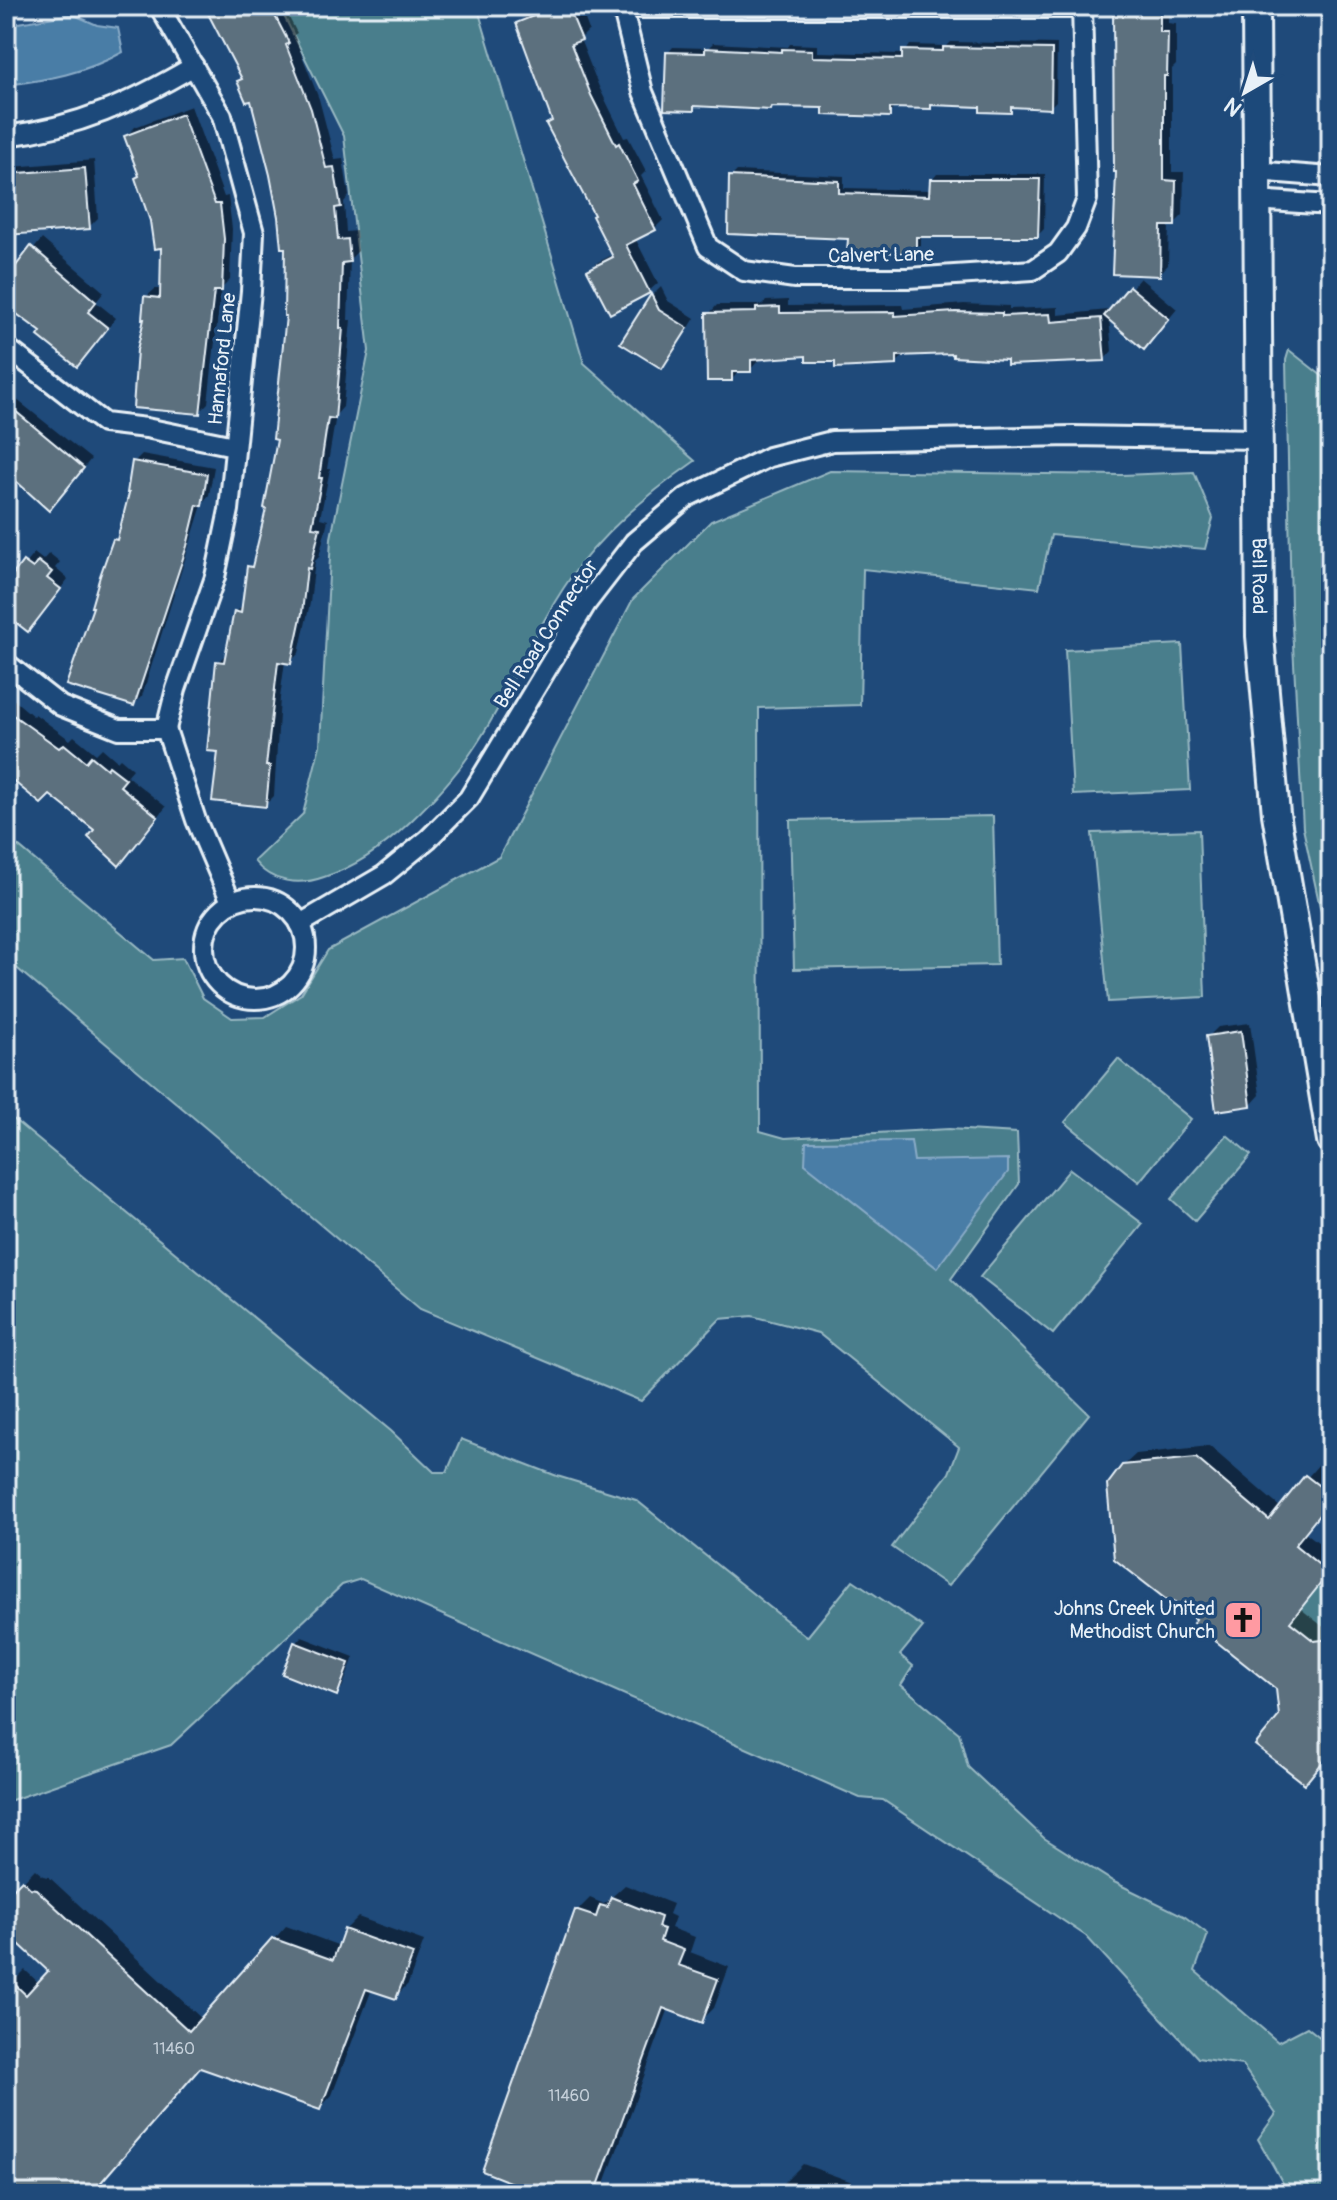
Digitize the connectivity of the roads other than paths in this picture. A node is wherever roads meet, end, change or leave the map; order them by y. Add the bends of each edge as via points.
1 (159, 6) edge
2 (1256, 6) edge
3 (622, 7) edge
4 (1082, 7) edge
5 (194, 66) junction
6 (6, 136) edge
7 (1255, 171) junction
8 (1331, 177) edge
9 (1255, 200) junction
10 (1331, 205) edge
11 (6, 347) edge
12 (1257, 439) junction
13 (234, 446) junction
14 (6, 663) edge
15 (166, 729) junction
16 (231, 902) junction
17 (300, 924) junction
18 (1331, 1140) edge

1 - 5 street, Hannaford Lane
2 - 7 street, Bell Road
3 - 4 street
3 - 4 street, Calvert Lane via 643,92 708,247 744,271 795,278 1033,270 1058,253 1076,228 1087,199
5 - 6 street via 141,97 88,119
5 - 13 street, Hannaford Lane via 222,116 254,233
7 - 8 street
7 - 9 street, Bell Road
9 - 10 street
9 - 12 street, Bell Road
11 - 13 street via 104,423
12 - 17 street, Bell Road Connector via 832,441 769,457 687,497 634,542 586,604 469,798 384,875
12 - 18 street, Bell Road via 1260,636 1276,814
13 - 15 street, Hannaford Lane via 229,510 215,577
14 - 15 street via 61,706 119,729
15 - 16 street
16 - 17 street via 267,898 289,909
16 - 17 street via 210,922 203,950 212,977 235,995 264,998 289,986 306,953

